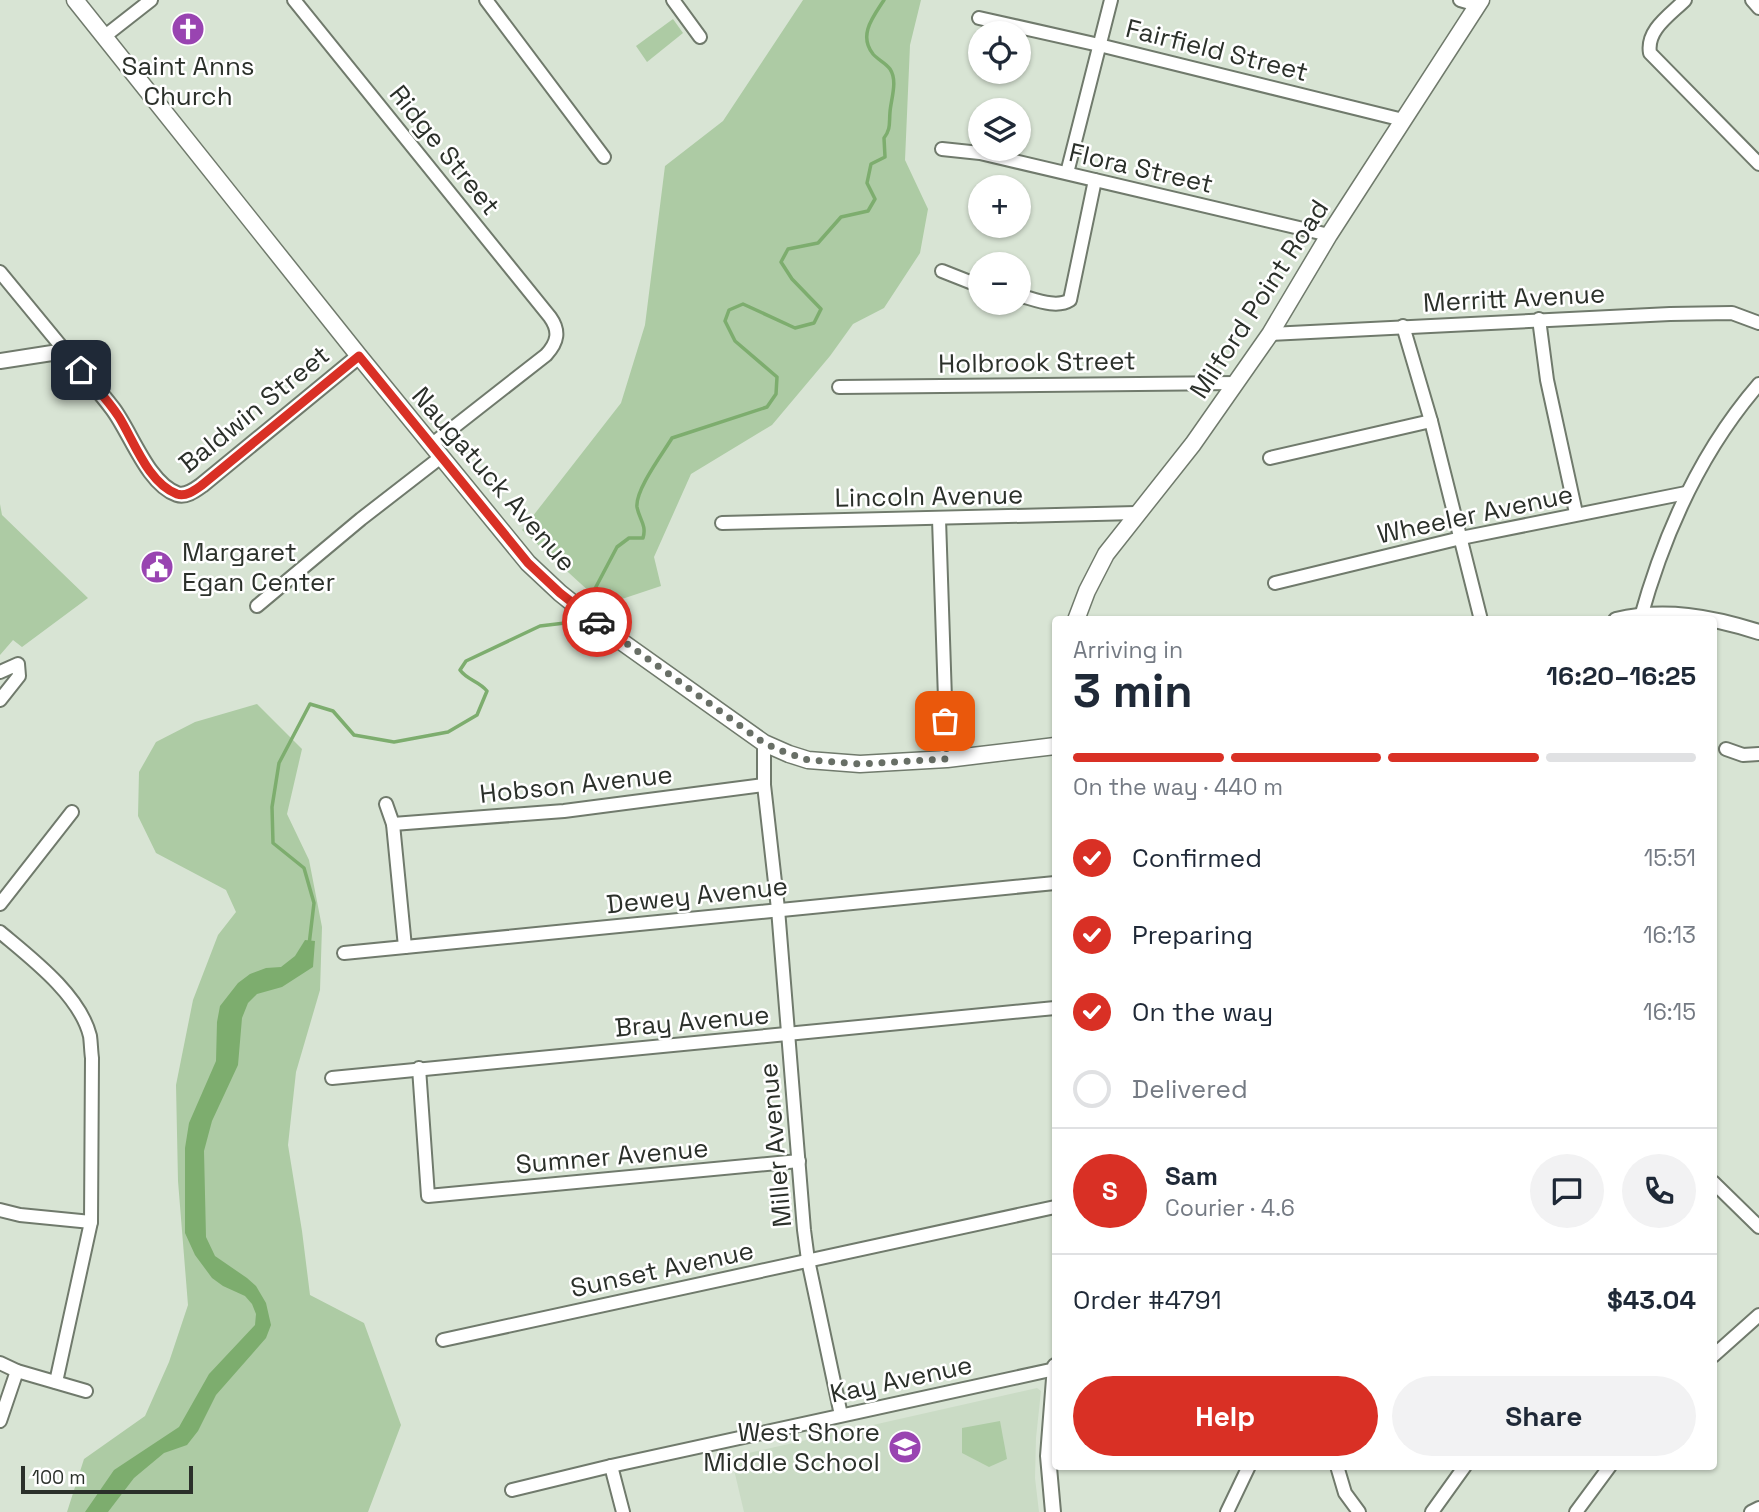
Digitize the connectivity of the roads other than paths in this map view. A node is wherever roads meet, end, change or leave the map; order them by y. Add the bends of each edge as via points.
1 (75, 0) edge
2 (150, 0) edge
3 (294, 0) edge
4 (486, 0) edge
5 (673, 0) edge
6 (1111, 0) edge
7 (1460, 0) edge
8 (1685, 0) edge
9 (1752, 0) edge
10 (1479, 2) edge
11 (1759, 8) edge
12 (979, 18) dead end
13 (104, 36) junction
14 (700, 37) dead end
15 (1099, 44) junction
16 (1403, 120) junction
17 (942, 149) dead end
18 (604, 158) dead end
19 (1759, 164) edge
20 (1067, 173) junction
21 (1095, 180) junction
22 (1329, 235) junction
23 (942, 271) dead end
24 (0, 272) edge
25 (968, 281) edge
26 (1031, 298) edge
27 (1539, 319) junction
28 (1759, 323) edge
29 (1403, 326) junction
30 (1270, 334) junction
31 (65, 351) junction
32 (359, 356) junction
33 (0, 361) edge
34 (1236, 383) junction
35 (1759, 384) edge
36 (839, 387) dead end
37 (1431, 421) junction
38 (436, 451) junction
39 (1270, 458) dead end
40 (1686, 493) junction
41 (1136, 513) junction
42 (1576, 513) junction
43 (939, 519) junction
44 (722, 523) dead end
45 (1461, 538) junction
46 (1275, 583) dead end
47 (257, 606) dead end
48 (1078, 616) edge
49 (1480, 616) edge
50 (1641, 616) edge
51 (1717, 620) edge
52 (1759, 632) edge
53 (0, 672) edge
54 (0, 700) edge
55 (764, 743) junction
56 (1052, 746) edge
57 (1726, 749) dead end
58 (1759, 754) edge
59 (947, 759) junction
60 (764, 785) junction
61 (386, 804) dead end
62 (72, 812) dead end
63 (393, 824) junction
64 (1052, 883) edge
65 (0, 904) edge
66 (778, 909) junction
67 (0, 932) edge
68 (405, 947) junction
69 (344, 953) dead end
70 (1052, 1008) edge
71 (789, 1035) junction
72 (419, 1068) junction
73 (332, 1078) dead end
74 (799, 1161) junction
75 (1717, 1186) edge
76 (1052, 1208) edge
77 (1759, 1208) edge
78 (0, 1210) edge
79 (1748, 1218) junction
80 (91, 1222) junction
81 (1759, 1227) edge
82 (808, 1261) junction
83 (1759, 1315) edge
84 (443, 1340) dead end
85 (1717, 1352) edge
86 (0, 1363) edge
87 (1052, 1369) edge
88 (18, 1371) junction
89 (56, 1382) junction
90 (86, 1391) dead end
91 (1052, 1406) edge
92 (841, 1415) junction
93 (0, 1421) edge
94 (611, 1466) junction
95 (1248, 1470) edge
96 (1338, 1470) edge
97 (1462, 1470) edge
98 (1607, 1470) edge
99 (512, 1490) dead end
100 (1759, 1508) edge
101 (623, 1512) edge
102 (1053, 1512) edge
103 (1227, 1512) edge
104 (1359, 1512) edge
105 (1432, 1512) edge
106 (1576, 1512) edge
107 (1751, 1512) edge

1 - 13 main road, Naugatuck Avenue
2 - 13 street
3 - 38 street, Ridge Street via 557,331 555,344 546,355
4 - 18 street
5 - 14 street
6 - 15 street
7 - 10 street
8 - 19 street via 1654,30 1648,42 1650,53
9 - 11 street
10 - 16 main road, Milford Point Road
12 - 15 street, Fairfield Street
13 - 32 main road, Naugatuck Avenue
15 - 16 street, Fairfield Street
15 - 20 street
16 - 22 main road, Milford Point Road
17 - 20 street, Flora Street
20 - 21 street, Flora Street
21 - 22 street, Flora Street
21 - 26 street via 1070,300 1055,304
22 - 30 main road, Milford Point Road
23 - 25 street
24 - 31 street
27 - 28 street, Merritt Avenue via 1732,313
27 - 29 street, Merritt Avenue
27 - 42 street via 1547,380
29 - 30 street, Merritt Avenue
29 - 37 street
30 - 34 main road, Milford Point Road
31 - 32 street, Baldwin Street via 113,409 161,483 177,494 188,494 202,485
31 - 33 street
32 - 38 main road, Naugatuck Avenue
34 - 36 street, Holbrook Street
34 - 41 main road, Milford Point Road
35 - 40 street via 1730,420
37 - 39 street
37 - 45 street
38 - 47 street
38 - 55 main road, Naugatuck Avenue via 544,579 615,637
40 - 42 street, Wheeler Avenue
40 - 50 street
41 - 43 street, Lincoln Avenue
41 - 48 main road, Milford Point Road via 1097,570
42 - 45 street, Wheeler Avenue
43 - 44 street, Lincoln Avenue
43 - 59 street
45 - 46 street, Wheeler Avenue
45 - 49 street
51 - 52 street
53 - 54 street via 18,664 19,676
55 - 59 main road, Naugatuck Avenue via 808,760 834,763
55 - 60 street, Miller Avenue
56 - 59 main road, Naugatuck Avenue
57 - 58 street
60 - 63 street, Hobson Avenue via 564,811
60 - 66 street, Miller Avenue
61 - 63 street
62 - 65 street
63 - 68 street
64 - 66 street, Dewey Avenue
66 - 68 street, Dewey Avenue
66 - 71 street, Miller Avenue
67 - 80 street via 68,996 90,1036
68 - 69 street, Dewey Avenue
70 - 71 street, Bray Avenue
71 - 72 street, Bray Avenue
71 - 74 street, Miller Avenue
72 - 73 street, Bray Avenue
72 - 74 street, Sumner Avenue via 428,1196
74 - 82 street, Miller Avenue
75 - 79 street
76 - 82 street, Sunset Avenue
77 - 79 street
78 - 80 street
79 - 81 street
80 - 89 street
82 - 84 street, Sunset Avenue
82 - 92 street, Miller Avenue
83 - 85 street
86 - 88 street
87 - 92 street, Kay Avenue
88 - 89 street
88 - 93 street
89 - 90 street
91 - 102 street via 1048,1456
92 - 94 street, Kay Avenue
94 - 99 street, Kay Avenue
94 - 101 street
95 - 103 street
96 - 104 street via 1345,1493
97 - 105 street
98 - 106 street
100 - 107 street

